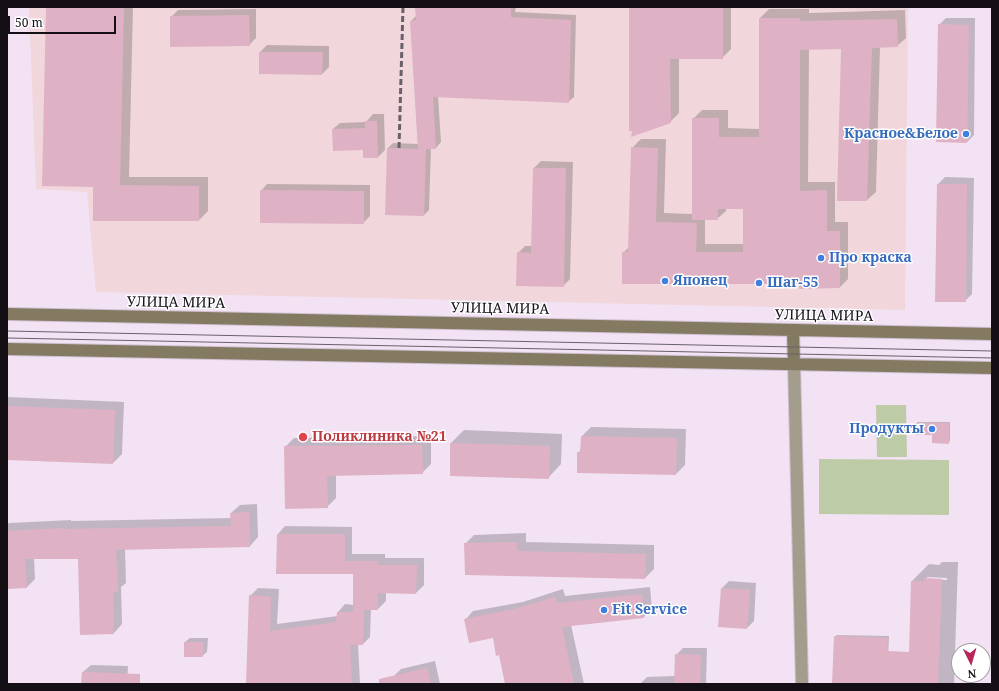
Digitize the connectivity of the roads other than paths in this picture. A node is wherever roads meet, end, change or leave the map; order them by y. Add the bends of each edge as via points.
1 (7, 314) edge
2 (793, 330) junction
3 (992, 334) edge
4 (7, 349) edge
5 (794, 364) junction
6 (992, 368) edge
7 (802, 684) edge

1 - 2 street, УЛИЦА МИРА
2 - 3 street, УЛИЦА МИРА
2 - 5 street
4 - 5 street
5 - 6 street
5 - 7 street

